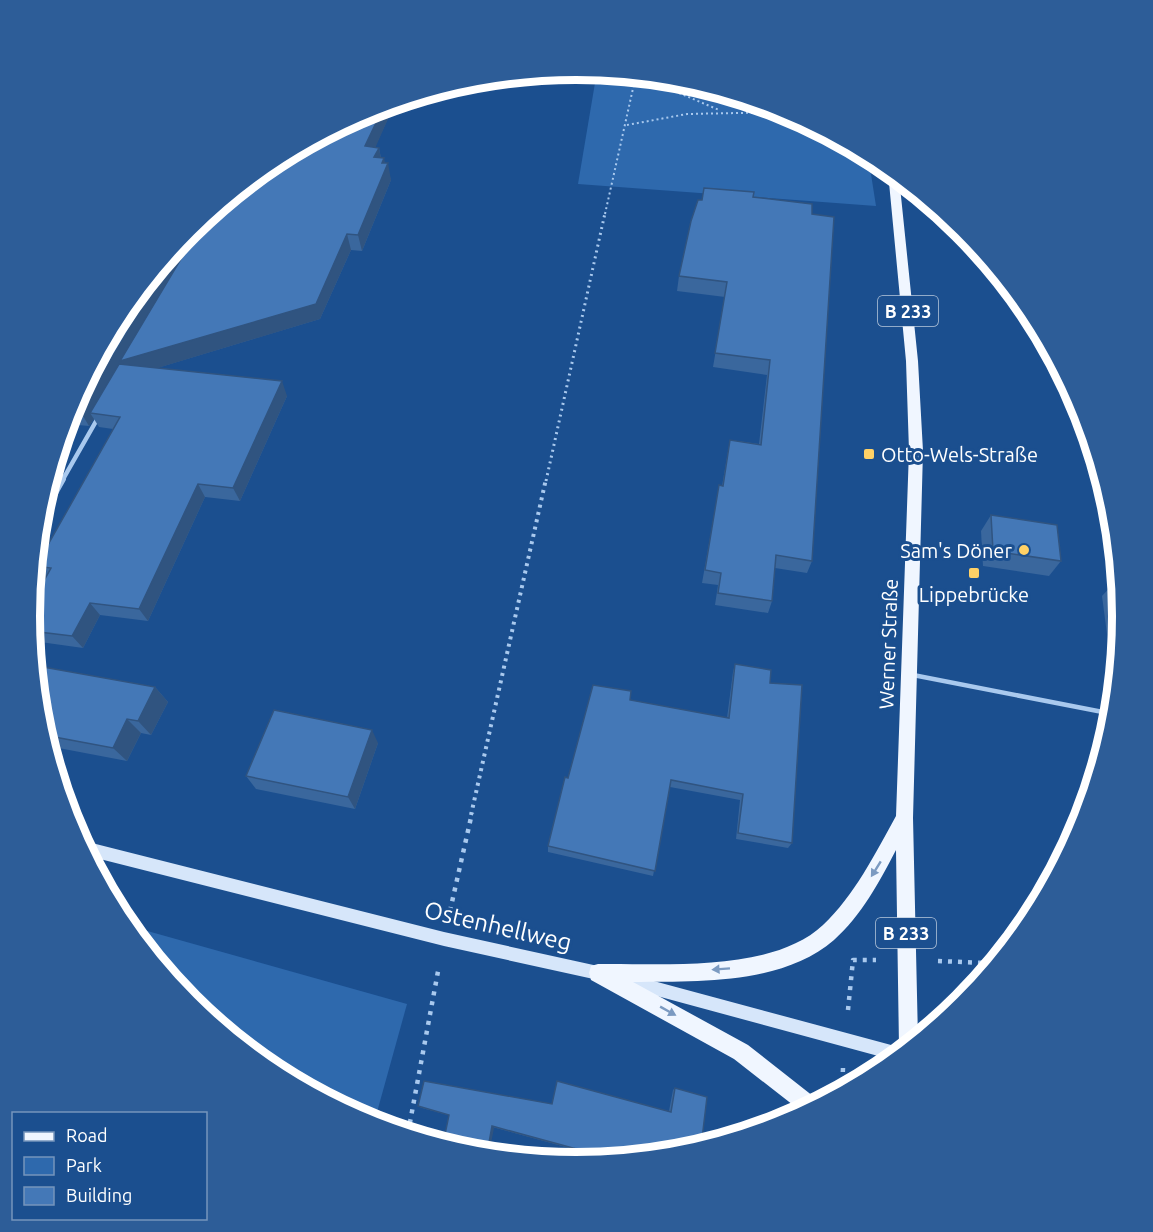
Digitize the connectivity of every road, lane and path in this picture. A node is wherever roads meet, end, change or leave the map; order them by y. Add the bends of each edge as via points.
1 (634, 84) edge
2 (668, 88) edge
3 (722, 111) junction
4 (758, 112) edge
5 (627, 125) junction
6 (893, 184) edge
7 (105, 407) edge
8 (56, 492) edge
9 (910, 674) junction
10 (1104, 712) edge
11 (904, 818) junction
12 (95, 851) edge
13 (444, 939) junction
14 (598, 973) junction
15 (909, 1036) edge
16 (889, 1051) edge
17 (804, 1101) edge
18 (410, 1126) edge

1 - 5 path
2 - 3 path
3 - 4 path
3 - 5 path via 662,116
5 - 13 path
6 - 9 main road, Werner Straße / B 233 via 912,361 916,451
7 - 8 street
9 - 10 lane
9 - 11 main road, Werner Straße / B 233
11 -> 14 main road via 877,869 827,935 790,957 727,969
11 - 15 main road, Werner Straße / B 233
12 - 13 main road, Ostenhellweg
13 - 14 main road, Ostenhellweg
13 - 18 path
14 - 16 main road, Ostenhellweg
14 -> 17 main road via 741,1052

